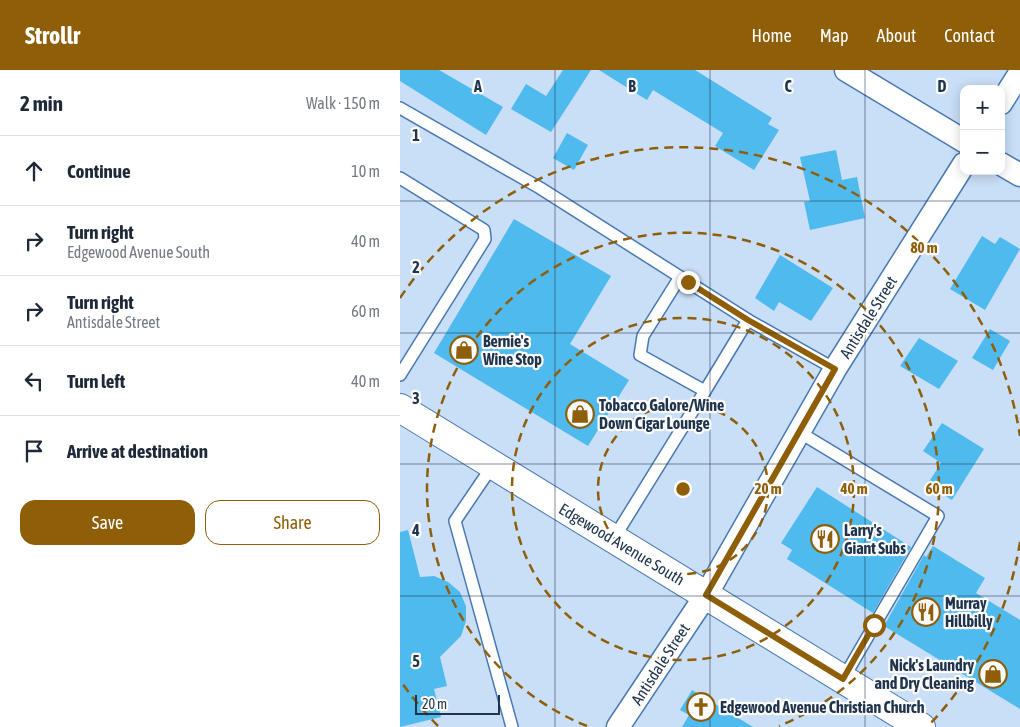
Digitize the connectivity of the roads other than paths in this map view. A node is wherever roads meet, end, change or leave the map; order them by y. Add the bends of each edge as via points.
1 (846, 70) edge
2 (1020, 73) edge
3 (1005, 97) edge
4 (400, 108) edge
5 (960, 139) edge
6 (1005, 166) edge
7 (960, 170) edge
8 (1020, 175) edge
9 (400, 178) edge
10 (680, 277) junction
11 (748, 320) junction
12 (835, 369) junction
13 (400, 375) edge
14 (705, 391) junction
15 (400, 408) edge
16 (799, 432) junction
17 (493, 465) junction
18 (614, 539) junction
19 (706, 595) junction
20 (843, 679) junction
21 (512, 727) edge
22 (618, 727) edge
23 (922, 727) edge

1 - 5 street
2 - 3 street
4 - 10 lane via 540,188
6 - 8 street
7 - 12 street, Antisdale Street
9 - 13 lane via 484,230 485,238
10 - 11 lane
10 - 14 lane via 643,336 640,355
11 - 12 lane
11 - 14 lane
12 - 16 street, Antisdale Street
14 - 18 lane
15 - 17 main road, Edgewood Avenue South
16 - 19 street, Antisdale Street
16 - 20 lane via 938,516
17 - 18 main road, Edgewood Avenue South
17 - 21 lane via 455,521
18 - 19 main road, Edgewood Avenue South
19 - 20 main road, Edgewood Avenue South
19 - 22 street, Antisdale Street
20 - 23 main road, Edgewood Avenue South

